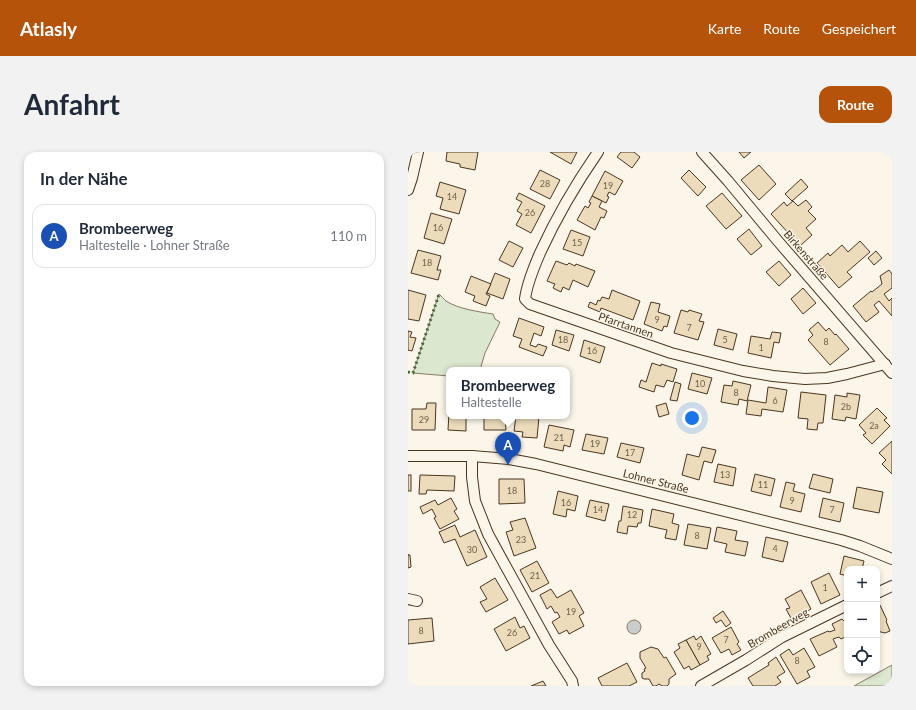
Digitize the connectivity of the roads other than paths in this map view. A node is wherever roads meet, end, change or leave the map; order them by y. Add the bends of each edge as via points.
1 (418, 152) edge
2 (598, 152) edge
3 (708, 154) edge
4 (408, 190) edge
5 (885, 364) junction
6 (892, 373) edge
7 (408, 456) edge
8 (472, 456) junction
9 (892, 559) edge
10 (892, 586) edge
11 (880, 591) edge
12 (844, 606) edge
13 (573, 686) edge
14 (701, 686) edge

1 - 4 street
2 - 5 street, Pfarrtannen via 568,197 544,244 526,290 525,299 530,304 671,353 743,371 805,379 828,378
3 - 5 street, Birkenstraße via 777,240
5 - 6 street, Birkenstraße
7 - 8 street, Lohner Straße
8 - 9 street, Lohner Straße via 536,464 842,540
8 - 13 street via 475,501 488,534
10 - 11 street
12 - 14 street, Brombeerweg via 782,637

